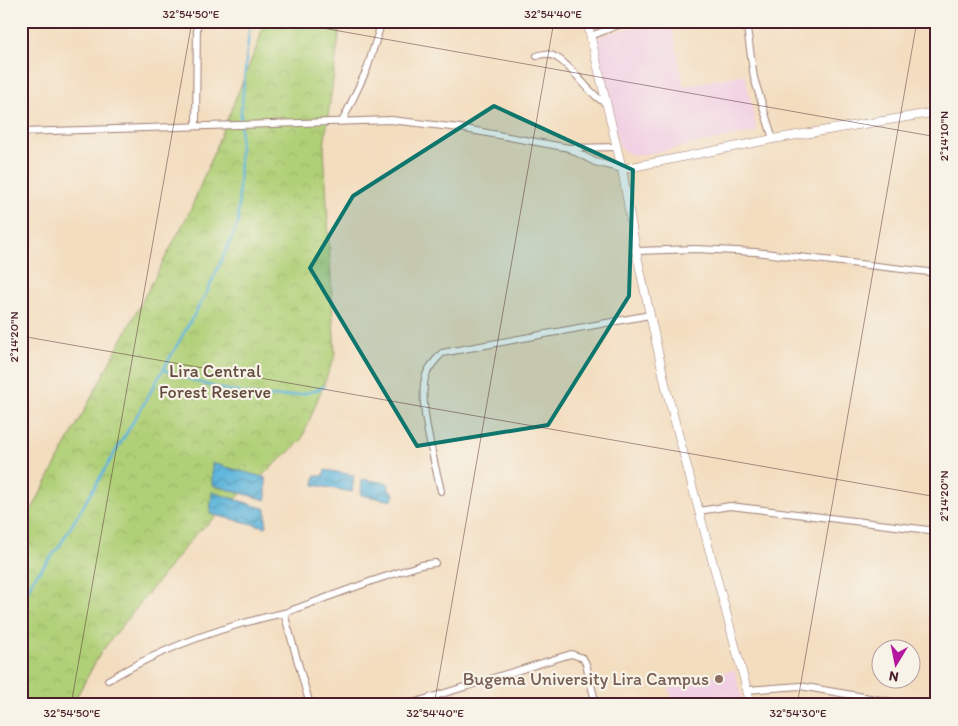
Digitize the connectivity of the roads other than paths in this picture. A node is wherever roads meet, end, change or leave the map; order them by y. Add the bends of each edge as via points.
1 (197, 21) edge
2 (382, 21) edge
3 (587, 21) edge
4 (628, 21) edge
5 (746, 21) edge
6 (591, 36) junction
7 (537, 56) dead end
8 (606, 103) junction
9 (937, 112) edge
10 (343, 120) junction
11 (196, 126) junction
12 (21, 132) edge
13 (773, 139) junction
14 (617, 147) junction
15 (569, 148) junction
16 (622, 169) junction
17 (636, 251) junction
18 (937, 272) edge
19 (650, 316) junction
20 (441, 491) dead end
21 (699, 511) junction
22 (937, 532) edge
23 (435, 563) dead end
24 (284, 613) junction
25 (108, 680) dead end
26 (747, 690) junction
27 (310, 705) edge
28 (406, 705) edge
29 (596, 705) edge
30 (751, 705) edge
31 (910, 705) edge

1 - 11 street
2 - 10 street via 367,69
3 - 6 street
4 - 6 street
5 - 13 street via 754,78
6 - 8 street
7 - 8 street via 548,54 561,60 599,100
8 - 14 street
9 - 13 street
10 - 11 street
10 - 15 street via 436,124
11 - 12 street
13 - 16 street
14 - 15 street
14 - 16 street
15 - 16 street via 595,162
16 - 17 street
17 - 18 street via 696,249 755,252
17 - 19 street
19 - 20 street via 442,353 430,367 424,388
19 - 21 street
21 - 22 street via 730,506
21 - 26 street
23 - 24 street via 372,580
24 - 25 street via 162,651
24 - 27 street
26 - 30 street
26 - 31 street via 800,686
28 - 29 street via 571,654 583,658 586,664

